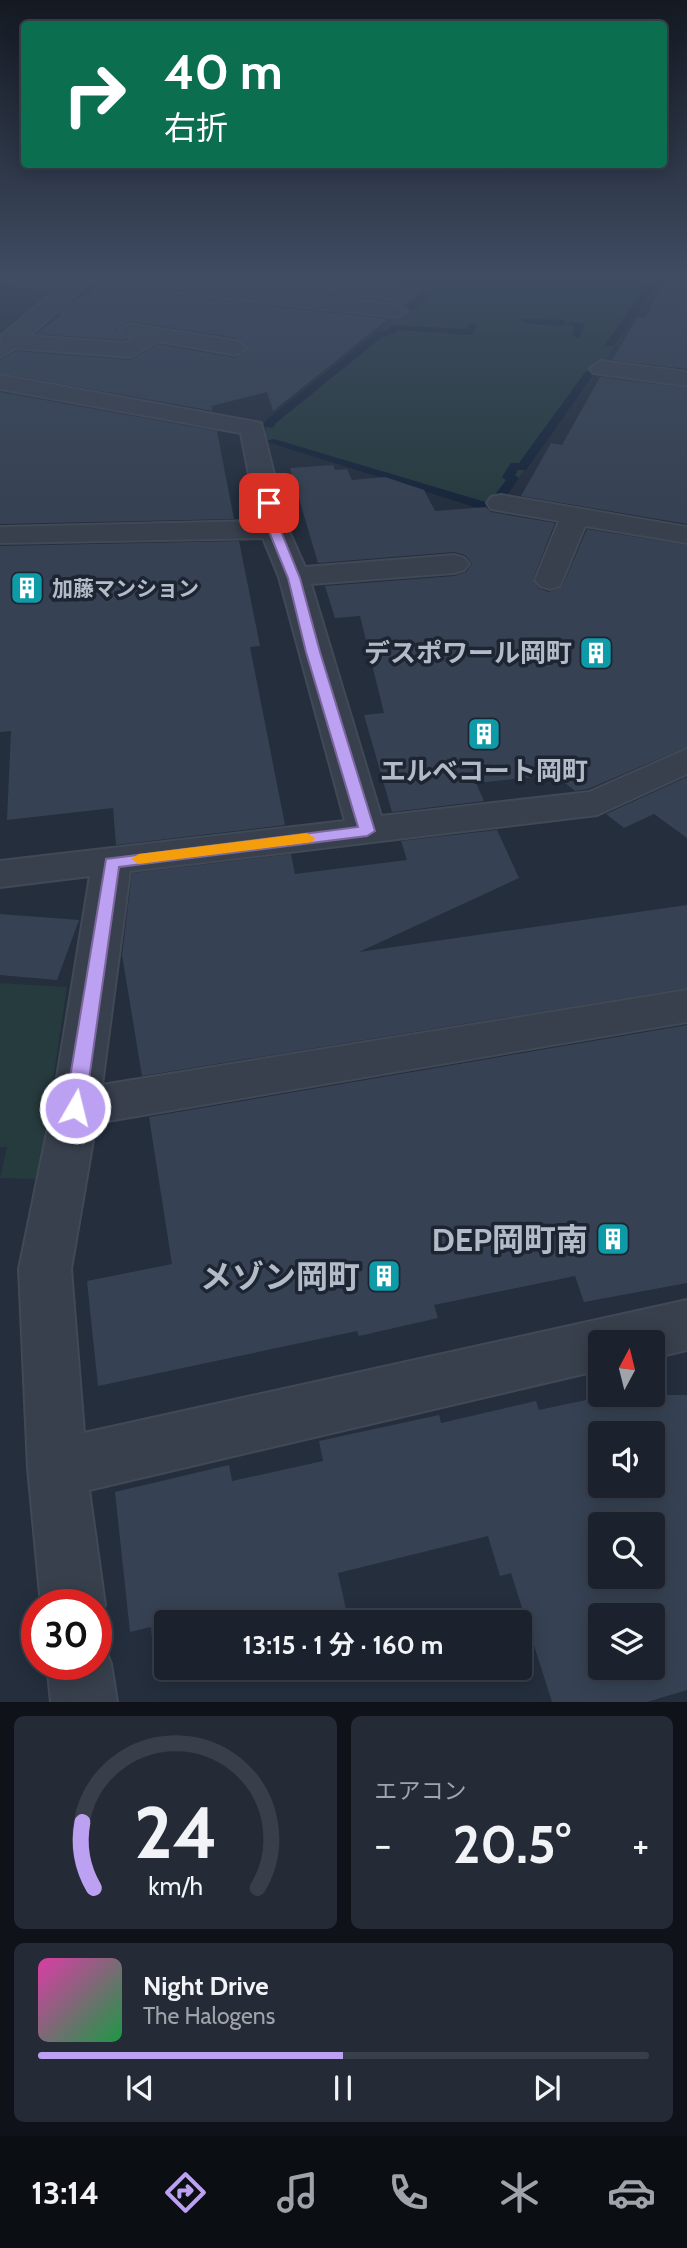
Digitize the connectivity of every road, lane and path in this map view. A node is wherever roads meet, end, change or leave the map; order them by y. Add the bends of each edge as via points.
1 (601, 368) dead end
2 (687, 379) edge
3 (0, 382) edge
4 (501, 503) dead end
5 (575, 516) junction
6 (274, 529) junction
7 (0, 535) edge
8 (687, 535) edge
9 (454, 564) dead end
10 (294, 578) junction
11 (550, 580) dead end
12 (687, 760) edge
13 (367, 831) junction
14 (112, 862) junction
15 (0, 874) edge
16 (687, 1006) edge
17 (75, 1108) junction
18 (687, 1325) edge
19 (665, 1330) edge
20 (588, 1348) edge
21 (57, 1468) junction
22 (71, 1589) edge
23 (81, 1680) edge
24 (84, 1702) edge

1 - 2 street
3 - 6 street via 252,428
4 - 5 street
5 - 8 street
5 - 11 street
6 - 7 street
6 - 10 street
9 - 10 street
10 - 13 street
12 - 13 street via 597,803
13 - 14 street
14 - 15 street
14 - 17 street
16 - 17 street
17 - 21 street via 44,1269
18 - 19 street
20 - 21 street
21 - 22 street
23 - 24 street

